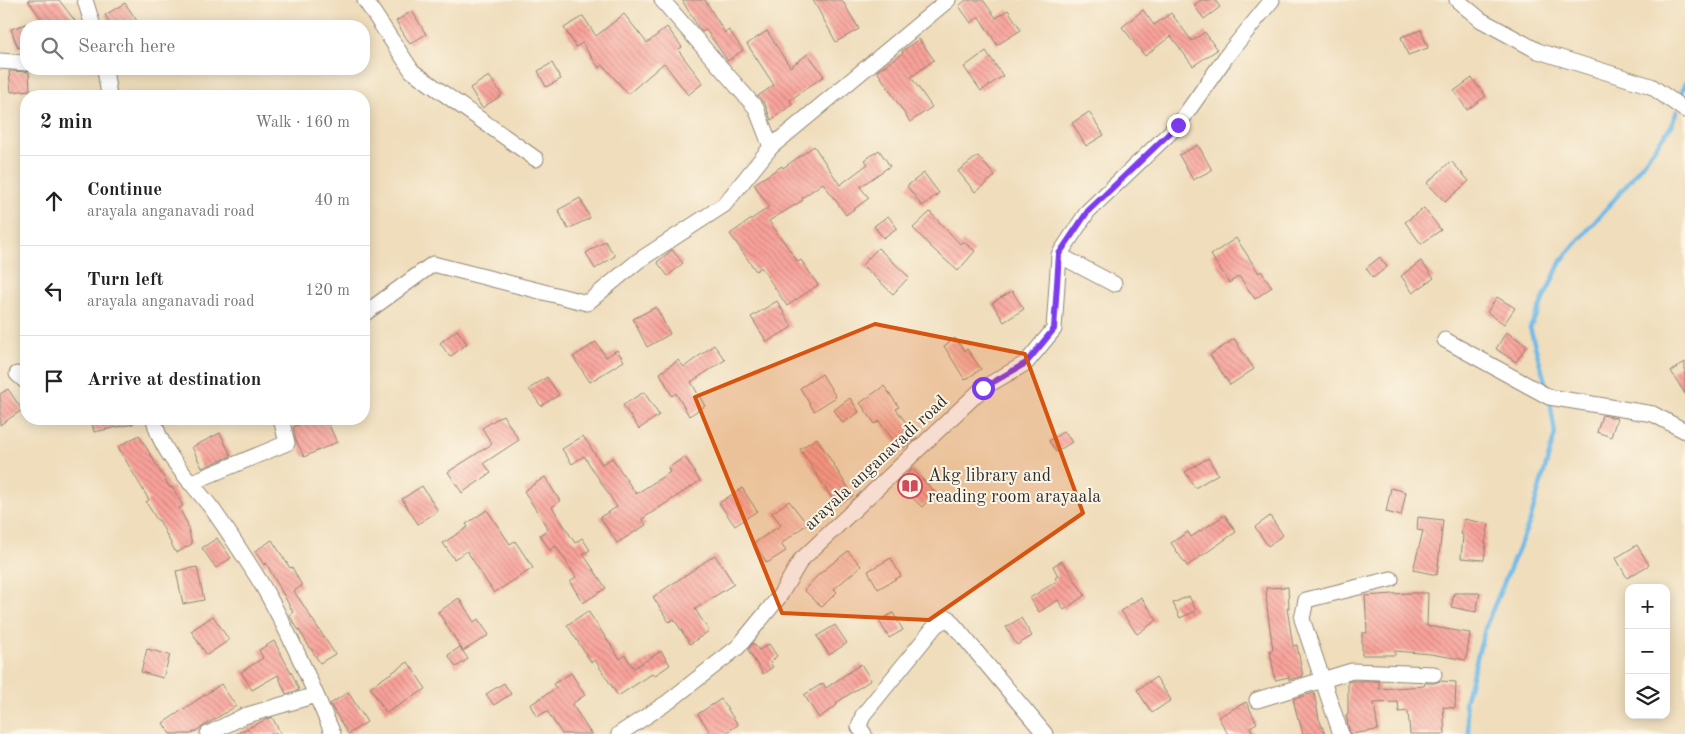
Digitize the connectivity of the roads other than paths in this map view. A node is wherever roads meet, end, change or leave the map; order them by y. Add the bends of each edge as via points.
1 (85, 0) edge
2 (365, 0) edge
3 (662, 0) edge
4 (948, 0) edge
5 (1272, 0) edge
6 (1457, 0) edge
7 (91, 20) edge
8 (0, 61) edge
9 (20, 63) edge
10 (106, 75) edge
11 (108, 90) edge
12 (1685, 110) edge
13 (771, 147) junction
14 (536, 159) dead end
15 (1059, 254) junction
16 (1114, 284) dead end
17 (370, 310) edge
18 (1445, 340) dead end
19 (156, 425) edge
20 (282, 425) edge
21 (1685, 431) edge
22 (190, 483) junction
23 (1391, 578) dead end
24 (1434, 674) dead end
25 (1322, 680) junction
26 (316, 695) junction
27 (1257, 700) dead end
28 (208, 734) edge
29 (333, 734) edge
30 (619, 734) edge
31 (864, 734) edge
32 (1045, 734) edge
33 (1342, 734) edge

1 - 7 street
2 - 14 street via 412,72
3 - 13 street via 756,108
4 - 13 street
5 - 15 street via 1228,54 1178,125 1088,211
6 - 12 street via 1480,20 1538,51 1651,86
8 - 9 street
10 - 11 street
13 - 17 street via 724,205 638,261 587,303 433,264
15 - 16 street
15 - 30 street, arayala anganavadi road via 1054,329 1026,363 983,388 801,560 780,597 738,647 668,702
18 - 21 street via 1549,397 1652,414
19 - 22 street via 158,435
20 - 22 street via 287,443
22 - 26 street via 212,509 261,584
23 - 25 street via 1306,600 1302,618
24 - 25 street via 1352,671
25 - 27 street
25 - 33 street
26 - 28 street via 244,716
26 - 29 street
31 - 32 street via 859,727 864,715 936,625 948,618

